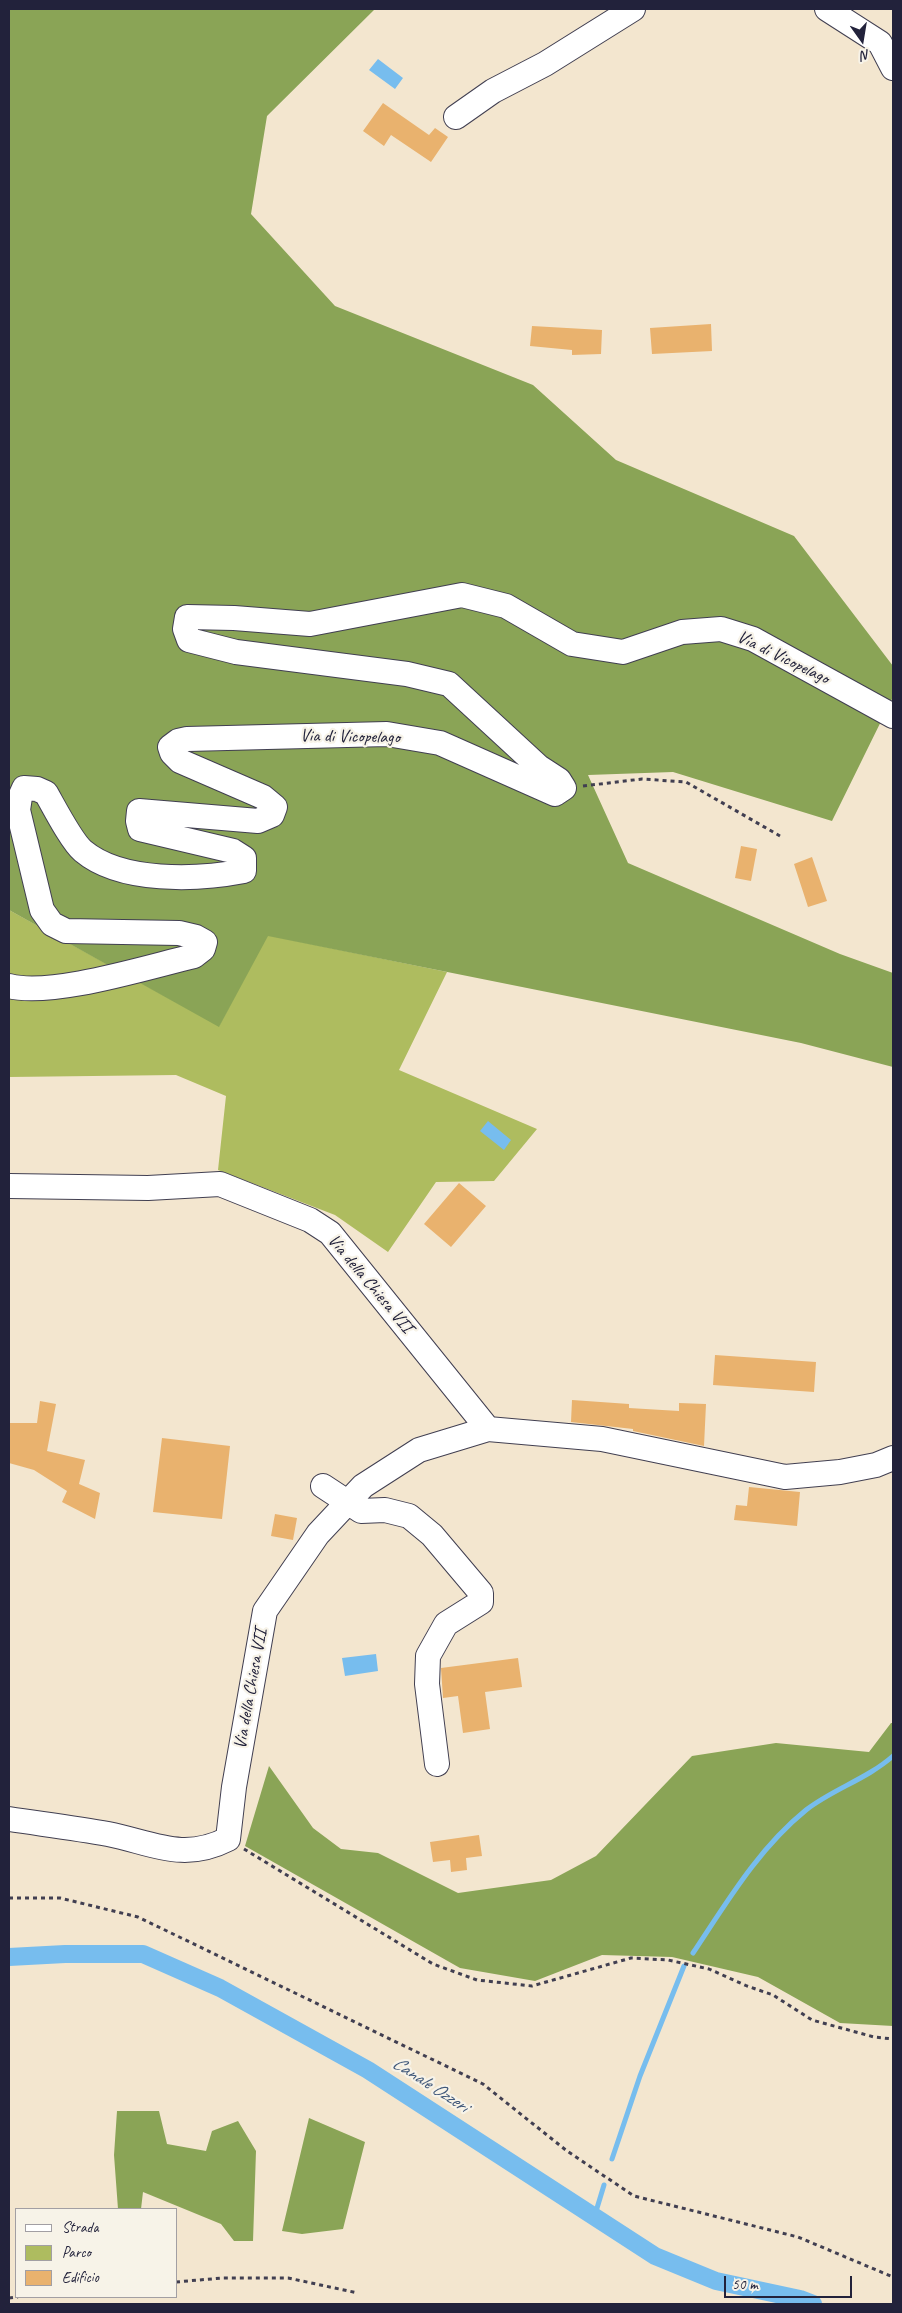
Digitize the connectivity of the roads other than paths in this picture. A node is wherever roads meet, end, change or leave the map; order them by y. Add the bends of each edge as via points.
1 (633, 9) edge
2 (827, 9) edge
3 (893, 68) edge
4 (456, 117) dead end
5 (893, 716) edge
6 (9, 986) edge
7 (9, 1186) edge
8 (488, 1429) junction
9 (893, 1458) edge
10 (323, 1486) dead end
11 (349, 1502) junction
12 (437, 1764) dead end
13 (9, 1819) edge

1 - 4 street via 545,64 493,91
2 - 3 street via 880,43
5 - 6 street, Via di Vicopelago via 753,639 721,629 682,632 623,652 572,644 506,606 462,596 310,624 188,617 185,629 190,640 236,652 407,674 449,684 539,766 559,780 564,788 555,794 440,743 387,734 178,741 170,746 172,754 180,761 263,797 276,807 272,815 258,821 139,811 140,829 233,850 244,858 244,871 218,876 158,876 99,862 81,850 46,793 24,788 18,810 42,910 52,924 66,931 179,934 204,942 203,949 194,956 86,982 34,990
7 - 8 street, Via della Chiesa VII via 148,1188 220,1184 310,1220 330,1233
8 - 9 street, Via della Chiesa VII via 602,1439 785,1477 840,1472
8 - 11 street, Via della Chiesa VII via 419,1450 363,1486
10 - 11 street
11 - 12 street via 361,1511 385,1510 409,1516 432,1535 481,1593 481,1602 446,1624 428,1656 427,1684
11 - 13 street, Via della Chiesa VII via 318,1534 264,1611 228,1839 212,1847 183,1851 154,1847 110,1834

